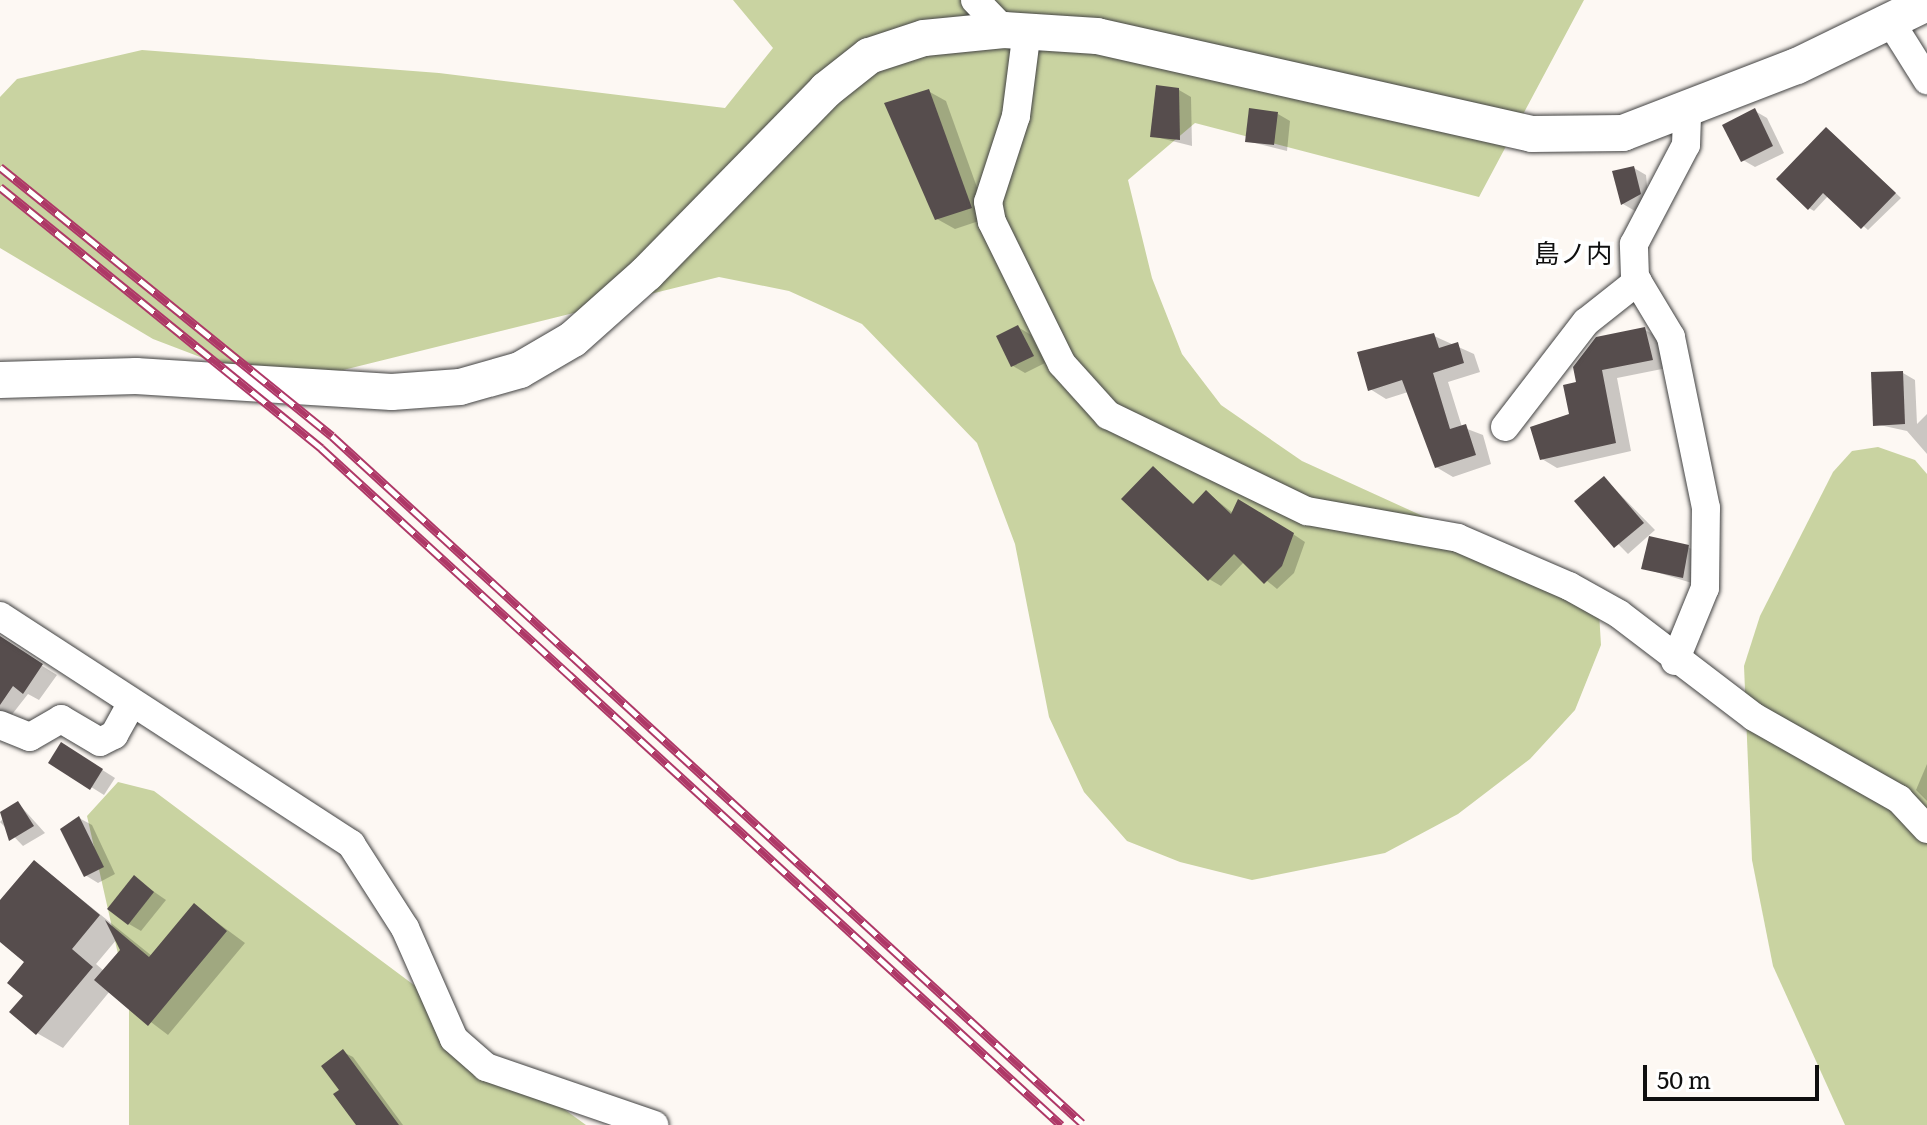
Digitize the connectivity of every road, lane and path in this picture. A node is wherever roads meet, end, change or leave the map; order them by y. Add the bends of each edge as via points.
1 (975, 0) edge
2 (1927, 3) edge
3 (1890, 21) junction
4 (1016, 30) junction
5 (1927, 80) edge
6 (1687, 111) junction
7 (1638, 281) junction
8 (0, 380) edge
9 (1505, 427) dead end
10 (0, 616) edge
11 (1675, 661) junction
12 (132, 703) junction
13 (0, 725) edge
14 (1927, 829) edge
15 (654, 1125) edge

1 - 4 street
2 - 3 street
3 - 5 street
3 - 6 street
4 - 6 street via 1097,36 1532,134 1623,133
4 - 8 street via 924,38 869,56 573,339 483,383 392,392 136,376
4 - 11 street via 1016,116 988,202 992,222 1062,364 1108,415 1307,511 1458,538 1507,558 1619,614
6 - 7 street via 1686,145 1634,244
7 - 9 street via 1586,322
7 - 11 street via 1671,337 1706,508 1705,588
10 - 12 street
11 - 14 street via 1754,717 1899,799
12 - 13 street via 114,735 100,742 61,719 30,737
12 - 15 street via 351,844 418,952 454,1039 486,1067

